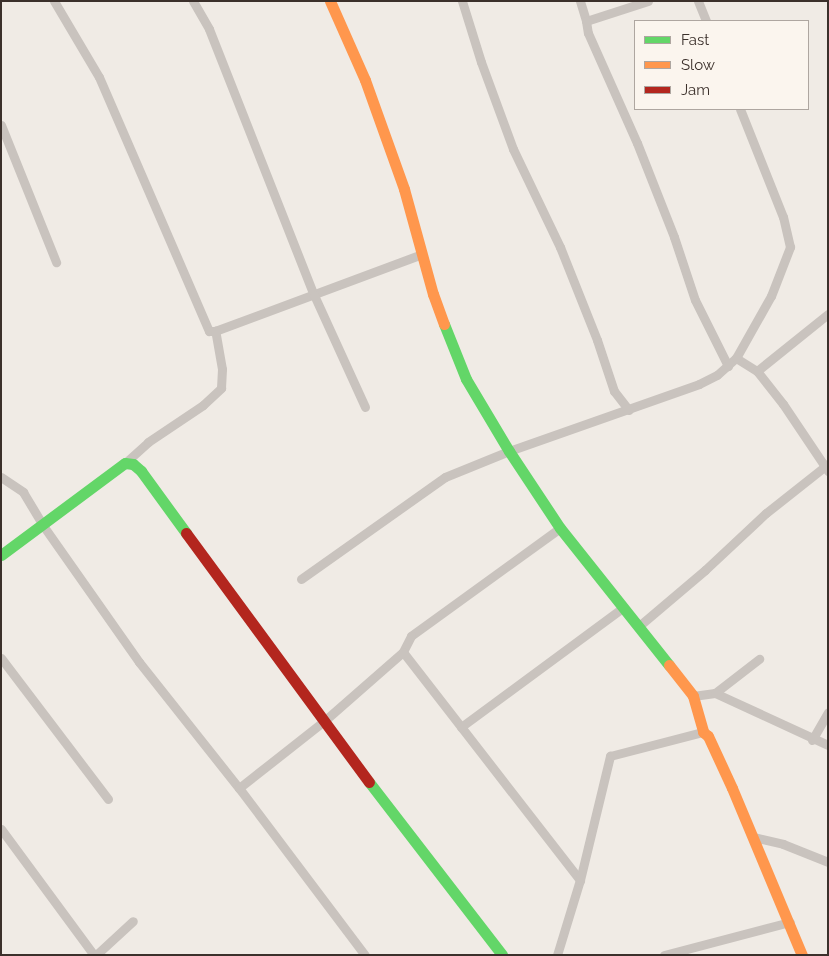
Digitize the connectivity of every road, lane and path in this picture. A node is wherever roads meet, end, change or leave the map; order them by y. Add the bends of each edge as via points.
1 (54, 1) edge
2 (192, 1) edge
3 (330, 1) edge
4 (462, 1) edge
5 (580, 1) edge
6 (648, 1) edge
7 (698, 1) edge
8 (706, 20) edge
9 (586, 21) junction
10 (740, 110) edge
11 (1, 125) edge
12 (422, 254) junction
13 (56, 262) dead end
14 (314, 295) junction
15 (828, 314) edge
16 (215, 332) junction
17 (736, 358) junction
18 (728, 366) junction
19 (757, 371) junction
20 (365, 407) dead end
21 (629, 410) junction
22 (509, 451) junction
23 (125, 463) junction
24 (827, 467) edge
25 (1, 477) edge
26 (42, 524) junction
27 (560, 528) junction
28 (1, 555) edge
29 (301, 579) dead end
30 (624, 607) junction
31 (639, 626) junction
32 (403, 652) junction
33 (1, 658) edge
34 (759, 659) dead end
35 (716, 693) junction
36 (693, 696) junction
37 (828, 712) edge
38 (323, 722) junction
39 (461, 727) junction
40 (703, 732) junction
41 (812, 740) junction
42 (828, 745) edge
43 (239, 788) junction
44 (108, 799) dead end
45 (1, 829) edge
46 (753, 837) junction
47 (828, 862) edge
48 (580, 880) junction
49 (133, 921) dead end
50 (790, 922) junction
51 (95, 955) edge
52 (365, 955) edge
53 (502, 955) edge
54 (557, 955) edge
55 (664, 955) edge
56 (802, 955) edge

1 - 16 street via 99,77 209,331
2 - 14 street via 209,29
3 - 12 street via 365,80 404,189
4 - 21 street via 513,148 560,247 614,391
5 - 9 street
6 - 9 street
7 - 8 street
9 - 18 street via 588,33 674,237 695,300
10 - 17 street via 783,217 790,247 771,296
11 - 13 street
12 - 14 street
12 - 22 street via 433,294 466,379
14 - 16 street
14 - 20 street
15 - 19 street
16 - 23 street via 222,369 221,388
17 - 18 street
17 - 19 street
18 - 21 street via 700,384
19 - 24 street
21 - 22 street
22 - 27 street
22 - 29 street via 446,477
23 - 26 street
23 - 38 street via 141,471
24 - 31 street via 766,513
25 - 26 street via 22,492
26 - 28 street
26 - 43 street via 139,662
27 - 30 street
27 - 32 street via 411,636
30 - 31 street
30 - 39 street
31 - 36 street
32 - 38 street
32 - 39 street
33 - 44 street
34 - 35 street
35 - 36 street
35 - 41 street
36 - 40 street
37 - 41 street
38 - 43 street
38 - 53 street
39 - 48 street
40 - 46 street via 708,736
40 - 48 street via 610,756
41 - 42 street
43 - 52 street
45 - 51 street
46 - 47 street via 784,844
46 - 50 street
48 - 54 street
49 - 51 street
50 - 55 street
50 - 56 street

